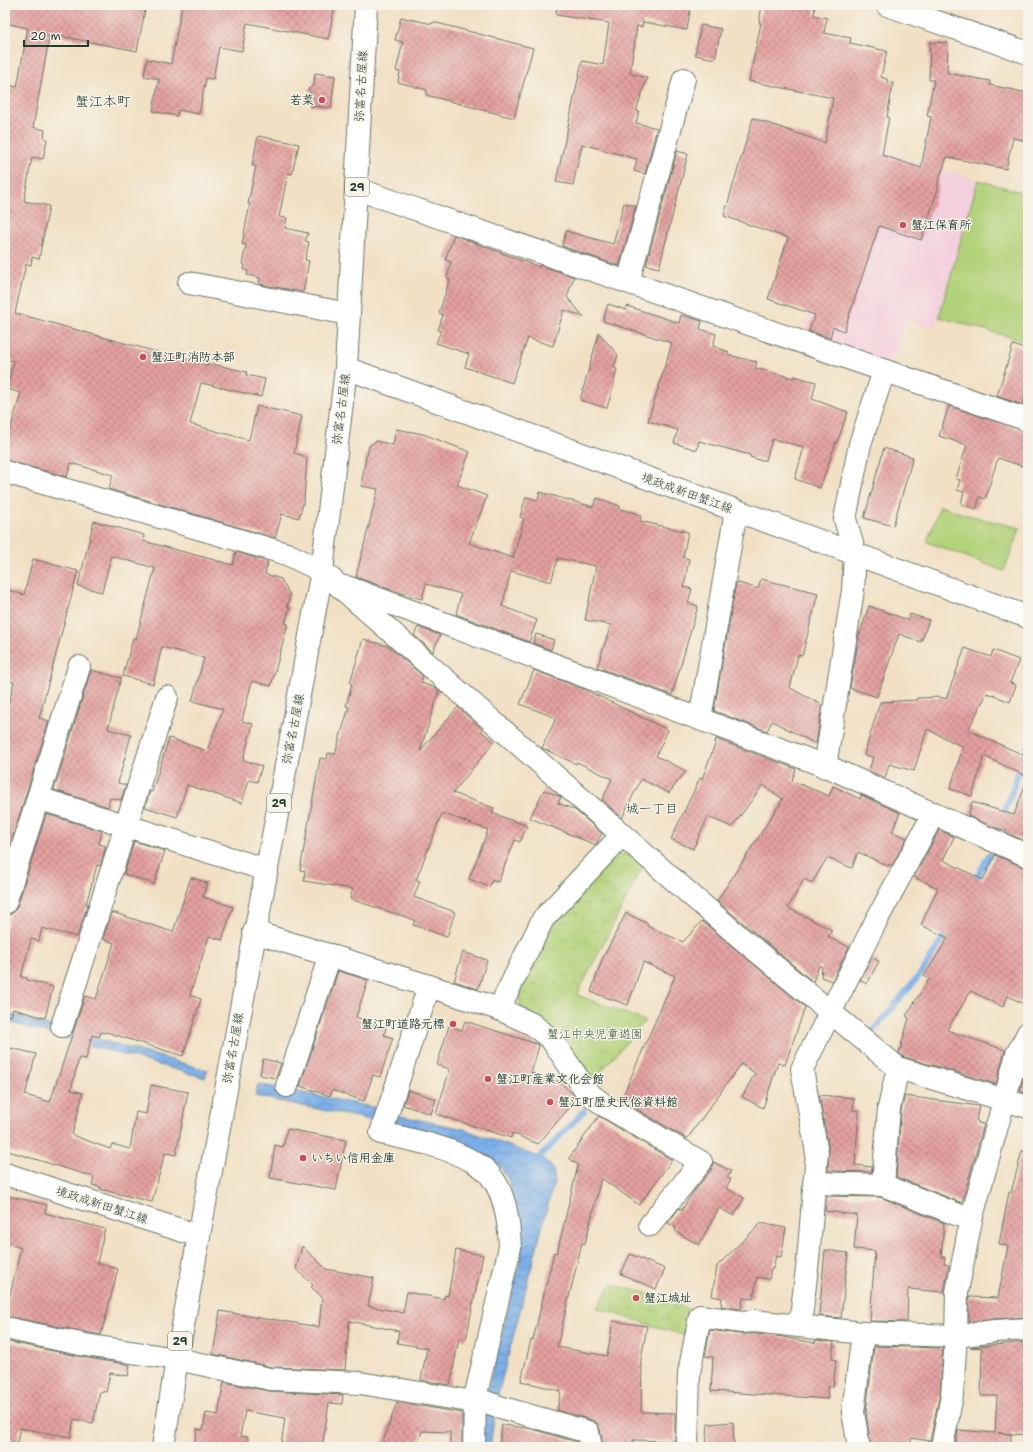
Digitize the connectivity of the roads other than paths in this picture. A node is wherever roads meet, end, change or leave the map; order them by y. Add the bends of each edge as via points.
1 (366, 5) edge
2 (887, 5) edge
3 (1028, 53) edge
4 (684, 79) dead end
5 (356, 189) junction
6 (628, 282) junction
7 (189, 283) dead end
8 (348, 314) junction
9 (346, 368) junction
10 (884, 370) junction
11 (1028, 420) edge
12 (5, 472) edge
13 (736, 510) junction
14 (856, 554) junction
15 (329, 576) junction
16 (1028, 617) edge
17 (79, 667) dead end
18 (167, 697) dead end
19 (700, 720) junction
20 (825, 767) junction
21 (38, 798) junction
22 (934, 813) junction
23 (126, 826) junction
24 (622, 835) junction
25 (1028, 856) edge
26 (267, 870) junction
27 (5, 903) edge
28 (254, 932) junction
29 (330, 955) junction
30 (429, 986) junction
31 (499, 1009) junction
32 (830, 1012) junction
33 (62, 1026) dead end
34 (1028, 1034) edge
35 (898, 1068) junction
36 (287, 1086) dead end
37 (1004, 1100) junction
38 (1028, 1107) edge
39 (5, 1174) edge
40 (814, 1183) junction
41 (883, 1185) junction
42 (971, 1220) junction
43 (650, 1225) dead end
44 (199, 1236) junction
45 (800, 1326) junction
46 (5, 1328) edge
47 (1028, 1330) edge
48 (863, 1333) junction
49 (956, 1336) junction
50 (177, 1359) junction
51 (483, 1402) junction
52 (163, 1447) edge
53 (474, 1447) edge
54 (591, 1447) edge
55 (687, 1447) edge
56 (859, 1447) edge
57 (942, 1447) edge

1 - 5 street, 弥富名古屋線 / 29
2 - 3 street
4 - 6 street
5 - 6 street
5 - 8 street, 弥富名古屋線 / 29
6 - 10 street
7 - 8 street
8 - 9 street, 弥富名古屋線 / 29
9 - 13 street, 境政成新田蟹江線
9 - 15 street, 弥富名古屋線 / 29
10 - 11 street
10 - 14 street via 860,444 845,519
12 - 15 street via 287,554
13 - 14 street, 境政成新田蟹江線
13 - 19 street
14 - 16 street, 境政成新田蟹江線
14 - 20 street via 853,590
15 - 19 street
15 - 24 street
15 - 26 street, 弥富名古屋線 / 29
17 - 21 street
18 - 23 street
19 - 20 street
20 - 22 street
21 - 23 street
21 - 27 street
22 - 25 street
22 - 32 street
23 - 26 street
23 - 33 street
24 - 31 street via 544,918
24 - 32 street
26 - 28 street, 弥富名古屋線 / 29
28 - 29 street
28 - 44 street, 弥富名古屋線 / 29
29 - 30 street
29 - 36 street
30 - 31 street
30 - 51 street via 381,1133 431,1144 465,1157 483,1167 500,1190 510,1234 510,1247
31 - 43 street via 532,1024 552,1040 587,1092 604,1105 701,1162
32 - 35 street
32 - 40 street via 802,1069 817,1153
34 - 37 street via 1017,1054
35 - 37 street
35 - 41 street via 889,1108
37 - 38 street
37 - 42 street
39 - 44 street, 境政成新田蟹江線
40 - 41 street
40 - 45 street
41 - 42 street
42 - 49 street via 957,1292
44 - 50 street, 弥富名古屋線 / 29
45 - 48 street
45 - 55 street via 700,1316 689,1373
46 - 50 street via 85,1345
47 - 49 street
48 - 49 street
48 - 56 street via 852,1412
49 - 57 street via 952,1395
50 - 51 street via 270,1379 360,1383
50 - 52 street, 弥富名古屋線 / 29
51 - 53 street
51 - 54 street via 588,1432

